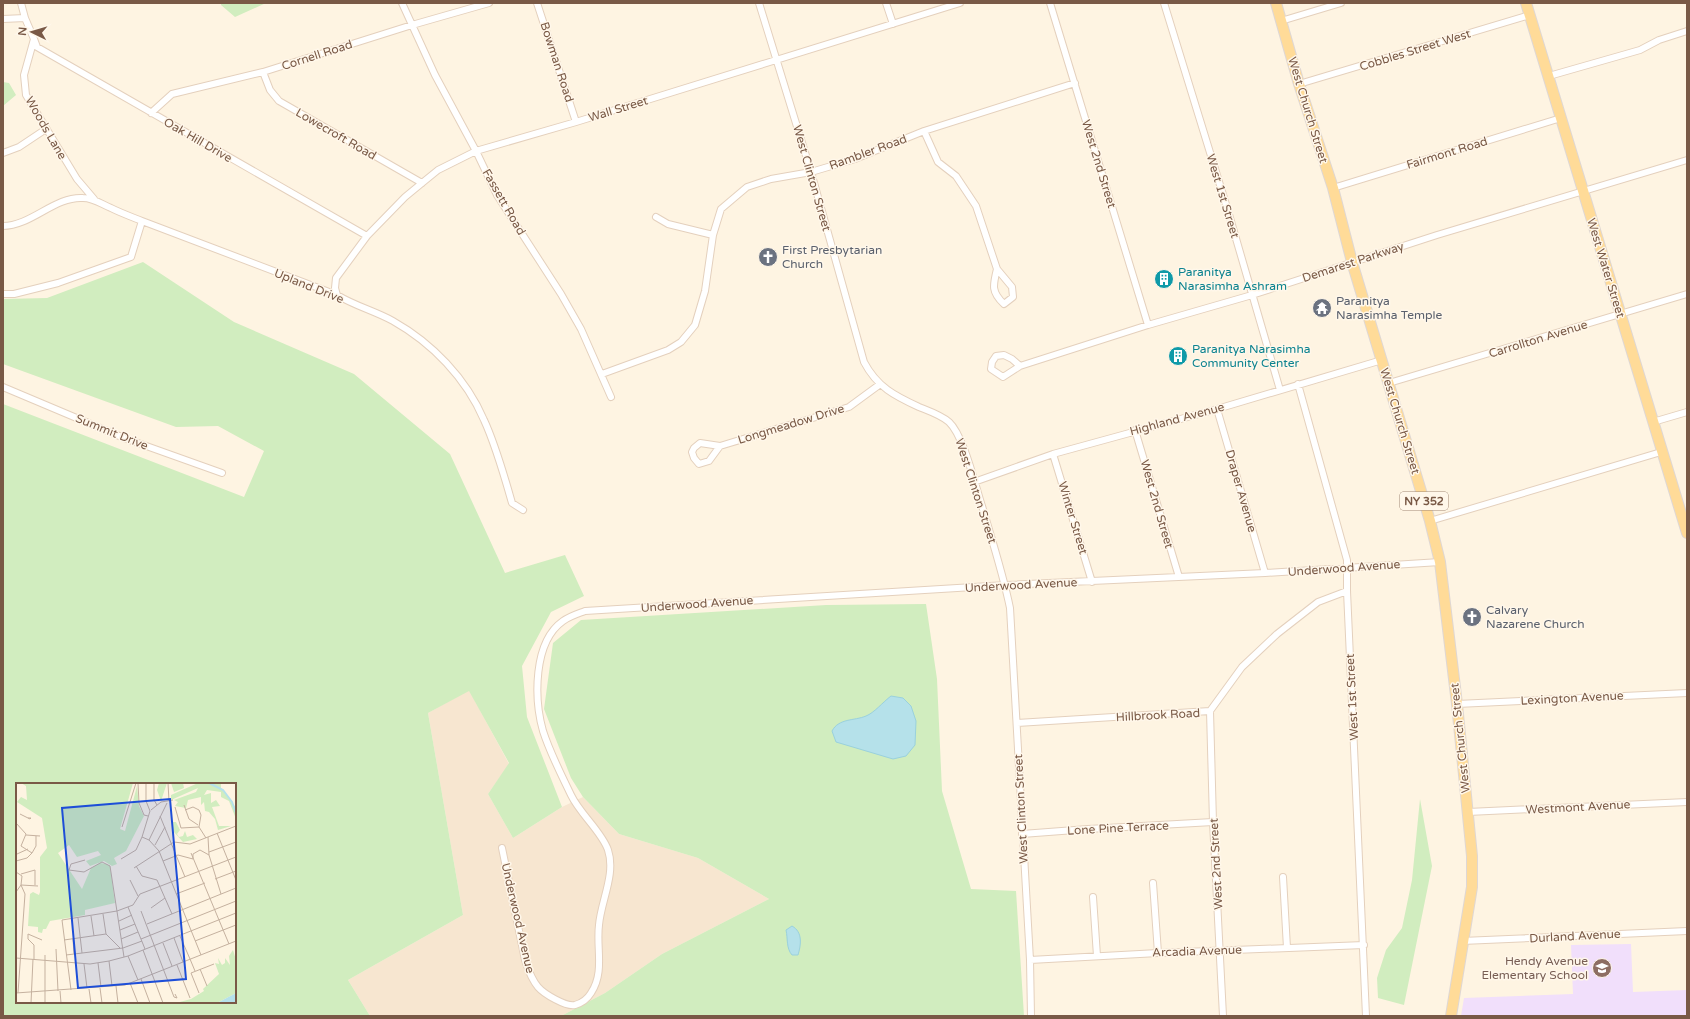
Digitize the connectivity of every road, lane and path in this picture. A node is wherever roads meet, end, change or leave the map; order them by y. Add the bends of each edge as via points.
1 (21, 3) edge
2 (402, 3) edge
3 (488, 3) edge
4 (537, 3) edge
5 (759, 3) edge
6 (886, 3) edge
7 (960, 3) edge
8 (1050, 3) edge
9 (1164, 3) edge
10 (1276, 3) edge
11 (1341, 3) edge
12 (1526, 3) edge
13 (1530, 15) junction
14 (24, 18) junction
15 (3, 19) edge
16 (1281, 21) junction
17 (893, 24) junction
18 (412, 25) junction
19 (1687, 32) edge
20 (34, 38) junction
21 (776, 60) junction
22 (263, 72) junction
23 (1549, 76) junction
24 (1075, 83) junction
25 (1299, 84) junction
26 (151, 113) junction
27 (1561, 118) junction
28 (576, 122) junction
29 (46, 129) junction
30 (924, 131) junction
31 (476, 151) junction
32 (3, 153) edge
33 (1687, 160) edge
34 (811, 172) junction
35 (422, 183) junction
36 (1333, 188) junction
37 (1583, 191) junction
38 (94, 199) junction
39 (656, 218) dead end
40 (142, 221) junction
41 (3, 226) edge
42 (713, 235) junction
43 (367, 236) junction
44 (1352, 262) junction
45 (997, 269) junction
46 (3, 294) edge
47 (1687, 294) edge
48 (1252, 295) junction
49 (337, 296) junction
50 (1620, 314) junction
51 (1148, 325) junction
52 (1382, 360) junction
53 (1020, 366) junction
54 (602, 374) junction
55 (1389, 383) junction
56 (879, 384) junction
57 (1298, 384) junction
58 (3, 387) edge
59 (1280, 390) junction
60 (612, 397) dead end
61 (1217, 409) junction
62 (1687, 412) edge
63 (1653, 422) junction
64 (1135, 430) junction
65 (720, 446) dead end
66 (1661, 452) junction
67 (1053, 454) junction
68 (222, 473) dead end
69 (974, 482) junction
70 (523, 510) dead end
71 (1430, 521) junction
72 (1686, 529) edge
73 (1440, 562) junction
74 (1348, 568) junction
75 (1265, 573) junction
76 (1179, 577) junction
77 (1092, 582) junction
78 (1006, 585) junction
79 (1346, 591) junction
80 (1687, 693) edge
81 (1457, 704) junction
82 (1210, 711) junction
83 (1017, 722) junction
84 (1687, 802) edge
85 (1468, 812) junction
86 (1213, 822) junction
87 (1022, 834) junction
88 (502, 848) dead end
89 (1283, 877) dead end
90 (1153, 883) dead end
91 (1093, 897) dead end
92 (1687, 931) edge
93 (1462, 941) junction
94 (1364, 945) junction
95 (1287, 948) junction
96 (1220, 950) junction
97 (1158, 952) junction
98 (1097, 956) junction
99 (1030, 960) junction
100 (1031, 1016) edge
101 (1223, 1016) edge
102 (1366, 1016) edge
103 (1451, 1016) edge

1 - 14 street
2 - 18 street, Fassett Road
3 - 18 street, Cornell Road
4 - 28 street, Bowman Road
5 - 21 street, West Clinton Street
6 - 17 street
7 - 17 street, Wall Street
8 - 24 street, West 2nd Street
9 - 48 street, West 1st Street
10 - 16 main road, West Church Street / NY 352
11 - 16 street
12 - 13 main road, West Water Street
13 - 23 main road, West Water Street
13 - 25 street, Cobbles Street West
14 - 15 street
14 - 20 street
16 - 25 main road, West Church Street / NY 352
17 - 21 street, Wall Street
18 - 22 street, Cornell Road
18 - 31 street, Fassett Road via 435,75
19 - 23 street via 1659,40 1640,50
20 - 26 street, Oak Hill Drive via 37,47
20 - 29 street, Woods Lane via 24,75 26,95
21 - 28 street, Wall Street
21 - 34 street, West Clinton Street
22 - 26 street, Cornell Road via 172,94
22 - 35 street, Lowecroft Road via 270,90 279,101
23 - 27 main road, West Water Street
24 - 30 street, Rambler Road
24 - 51 street, West 2nd Street
25 - 36 main road, West Church Street / NY 352
26 - 43 street, Oak Hill Drive
27 - 36 street, Fairmont Road
27 - 37 main road, West Water Street
28 - 31 street, Wall Street
29 - 32 street
29 - 38 street, Woods Lane via 77,179
30 - 34 street, Rambler Road
30 - 45 street via 938,162 956,176 976,206
31 - 35 street, Wall Street via 438,170
31 - 54 street, Fassett Road via 497,195 581,329
33 - 37 street, Demarest Parkway
34 - 42 street, Rambler Road via 771,179 747,187 722,209
34 - 56 street, West Clinton Street via 864,362
35 - 43 street, Wall Street
36 - 44 main road, West Church Street / NY 352
37 - 44 street, Demarest Parkway
37 - 50 main road, West Water Street
38 - 40 street, Upland Drive
38 - 41 street, Upland Drive via 75,198 64,201 17,224
39 - 42 street via 668,224
40 - 46 street via 131,256 58,283 14,294
40 - 49 street, Upland Drive
42 - 54 street, Rambler Road via 705,291 695,325 680,342 668,350
43 - 49 street, Wall Street via 336,278 334,288
44 - 48 street, Demarest Parkway
44 - 52 main road, West Church Street / NY 352
45 - 45 street via 994,289 998,299 1004,304 1013,297 1012,287
47 - 50 street, Carrollton Avenue
48 - 51 street, Demarest Parkway
48 - 59 street, West 1st Street
49 - 70 street, Upland Drive via 398,324 446,362 483,418 512,503
50 - 55 street, Carrollton Avenue
50 - 63 main road, West Water Street
51 - 53 street, Demarest Parkway
52 - 55 main road, West Church Street / NY 352
52 - 57 street, Highland Avenue
53 - 53 street, Demarest Parkway via 1003,377 991,369 996,356 1004,355
54 - 60 street, Fassett Road
55 - 71 main road, West Church Street / NY 352
56 - 65 street, Longmeadow Drive via 849,407
56 - 69 street, West Clinton Street via 903,400 949,422 960,440
57 - 59 street, Highland Avenue
57 - 74 street, West 1st Street
58 - 68 street, Summit Drive via 124,438
59 - 61 street, Highland Avenue
61 - 64 street, Highland Avenue
61 - 75 street, Draper Avenue
62 - 63 street
63 - 66 main road, West Water Street
64 - 67 street, Highland Avenue
64 - 76 street, West 2nd Street
66 - 71 street
66 - 72 main road, West Water Street
67 - 69 street, Highland Avenue
67 - 77 street, Winter Street
69 - 78 street, West Clinton Street
71 - 73 main road, West Church Street / NY 352
73 - 74 street, Underwood Avenue
73 - 81 main road, West Church Street / NY 352
74 - 75 street, Underwood Avenue
74 - 79 street, West 1st Street
75 - 76 street, Underwood Avenue
76 - 77 street, Underwood Avenue
77 - 78 street, Underwood Avenue
78 - 83 street, West Clinton Street via 1010,608
78 - 88 street, Underwood Avenue via 585,611 573,615 562,622 544,646 539,665 540,716 549,748 571,795 608,850 610,863 598,925 600,969 596,984 585,1000 574,1006 554,999 538,987 531,977 525,960
79 - 82 street, Hillbrook Road via 1318,602 1277,634 1242,667
79 - 94 street, West 1st Street
80 - 81 street, Lexington Avenue
81 - 85 main road, West Church Street / NY 352
82 - 83 street, Hillbrook Road
82 - 86 street, West 2nd Street
83 - 87 street, West Clinton Street
84 - 85 street, Westmont Avenue
85 - 93 main road, West Church Street / NY 352 via 1472,887
86 - 87 street, Lone Pine Terrace
86 - 96 street, West 2nd Street
87 - 99 street, West Clinton Street
89 - 95 street
90 - 97 street
91 - 98 street
92 - 93 street, Durland Avenue
93 - 103 main road, West Church Street / NY 352
94 - 95 street, Arcadia Avenue
94 - 102 street, West 1st Street
95 - 96 street, Arcadia Avenue
96 - 97 street, Arcadia Avenue
96 - 101 street, West 2nd Street
97 - 98 street, Arcadia Avenue
98 - 99 street, Arcadia Avenue
99 - 100 street, West Clinton Street

